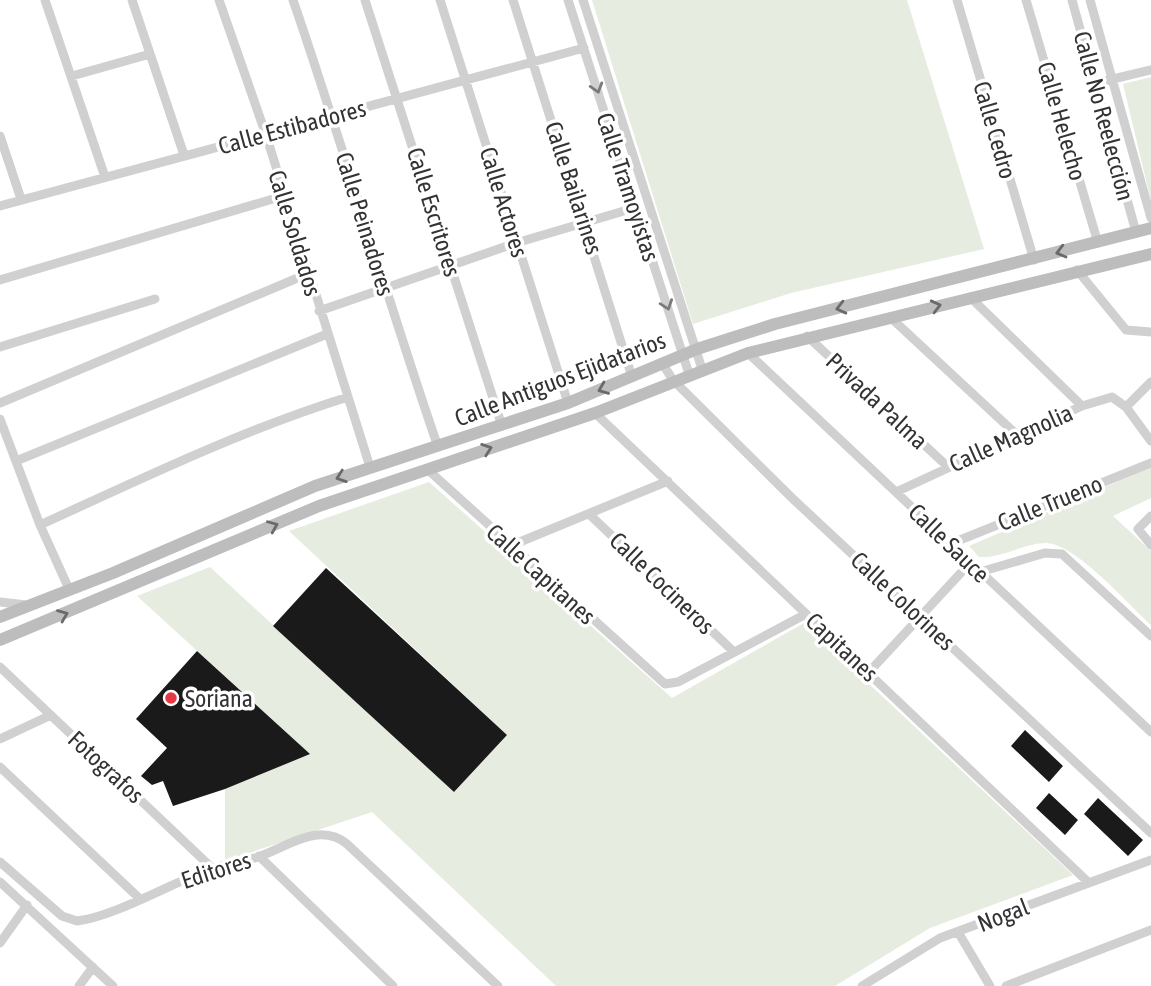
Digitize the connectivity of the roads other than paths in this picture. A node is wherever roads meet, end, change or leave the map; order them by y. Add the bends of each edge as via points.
1 (45, 0) edge
2 (132, 0) edge
3 (219, 0) edge
4 (293, 0) edge
5 (365, 0) edge
6 (440, 0) edge
7 (513, 0) edge
8 (568, 0) edge
9 (583, 0) edge
10 (957, 0) edge
11 (1026, 0) edge
12 (1072, 0) edge
13 (1090, 0) edge
14 (584, 48) junction
15 (150, 54) junction
16 (534, 62) junction
17 (1151, 69) edge
18 (72, 76) junction
19 (1112, 79) junction
20 (467, 81) junction
21 (1096, 83) junction
22 (399, 99) junction
23 (333, 116) junction
24 (266, 135) junction
25 (0, 136) edge
26 (184, 155) junction
27 (105, 177) junction
28 (283, 197) junction
29 (21, 199) junction
30 (0, 206) edge
31 (634, 208) junction
32 (1151, 218) edge
33 (585, 222) junction
34 (1151, 228) edge
35 (1136, 232) junction
36 (516, 243) junction
37 (1098, 243) junction
38 (1151, 254) edge
39 (1034, 260) junction
40 (450, 265) junction
41 (1077, 270) junction
42 (307, 274) junction
43 (0, 280) edge
44 (383, 287) junction
45 (970, 298) junction
46 (155, 299) dead end
47 (319, 311) junction
48 (890, 317) junction
49 (1151, 332) edge
50 (327, 334) junction
51 (807, 336) junction
52 (0, 347) edge
53 (697, 349) junction
54 (748, 353) junction
55 (684, 354) junction
56 (662, 363) junction
57 (702, 369) junction
58 (689, 374) junction
59 (632, 377) junction
60 (673, 380) junction
61 (1151, 382) edge
62 (348, 397) junction
63 (0, 403) edge
64 (568, 403) junction
65 (1082, 406) junction
66 (1126, 407) junction
67 (595, 413) junction
68 (0, 419) edge
69 (502, 425) junction
70 (1017, 435) junction
71 (1151, 441) edge
72 (438, 447) junction
73 (16, 461) junction
74 (1151, 463) edge
75 (370, 467) junction
76 (947, 467) junction
77 (427, 469) junction
78 (668, 481) junction
79 (896, 492) junction
80 (589, 514) junction
81 (1151, 516) edge
82 (40, 525) junction
83 (950, 544) junction
84 (1151, 545) edge
85 (510, 546) junction
86 (970, 563) junction
87 (980, 572) junction
88 (69, 589) junction
89 (0, 602) edge
90 (28, 605) junction
91 (806, 614) junction
92 (0, 617) edge
93 (921, 617) junction
94 (1151, 636) edge
95 (0, 640) edge
96 (734, 652) junction
97 (0, 667) edge
98 (869, 673) junction
99 (51, 715) junction
100 (1151, 732) edge
101 (0, 739) edge
102 (0, 767) edge
103 (1151, 833) edge
104 (259, 856) junction
105 (1151, 860) edge
106 (0, 862) edge
107 (212, 868) junction
108 (1088, 881) junction
109 (0, 882) edge
110 (139, 898) junction
111 (27, 905) junction
112 (1151, 931) edge
113 (958, 932) junction
114 (0, 943) edge
115 (93, 967) junction
116 (79, 986) edge
117 (113, 986) edge
118 (393, 986) edge
119 (498, 986) edge
120 (862, 986) edge
121 (990, 986) edge
122 (1008, 986) edge

1 - 18 street
2 - 15 street
3 - 24 street, Calle Soldados
4 - 23 street, Calle Peinadores
5 - 22 street, Calle Escritores
6 - 20 street, Calle Actores
7 - 16 street, Calle Bailarines
8 - 14 street, Calle Tramoyistas
9 - 53 street, Calle Tramoyistas
10 - 39 street, Calle Cedro
11 - 37 street, Calle Helecho
12 - 21 street, Calle No Reelección
13 - 19 street, Calle No Reelección
14 - 16 street, Calle Estibadores
14 -> 31 street, Calle Tramoyistas
15 - 18 street
15 - 26 street
16 - 20 street, Calle Estibadores
16 - 33 street, Calle Bailarines
17 - 19 street
18 - 27 street
19 - 21 street
19 - 32 street, Calle No Reelección
20 - 22 street, Calle Estibadores
20 - 36 street, Calle Actores
21 - 35 street, Calle No Reelección
22 - 23 street, Calle Estibadores
22 - 40 street, Calle Escritores
23 - 24 street, Calle Estibadores
23 - 44 street, Calle Peinadores
24 - 26 street, Calle Estibadores
24 - 28 street, Calle Soldados
25 - 29 street
26 - 27 street, Calle Estibadores
27 - 29 street, Calle Estibadores
28 - 42 street, Calle Soldados
28 - 43 street
29 - 30 street, Calle Estibadores
31 - 33 street
31 -> 55 street, Calle Tramoyistas
33 - 36 street
33 - 59 street, Calle Bailarines
34 - 35 street, Calle Antiguos Ejidatarios
35 - 37 street, Calle Antiguos Ejidatarios
36 - 40 street
36 - 64 street, Calle Actores
37 -> 39 street, Calle Antiguos Ejidatarios
38 - 41 street, Calle Antiguos Ejidatarios
39 -> 53 street, Calle Antiguos Ejidatarios via 775,324
40 - 44 street
40 - 69 street, Calle Escritores
41 - 45 street, Calle Antiguos Ejidatarios
41 - 49 street via 1125,330
42 - 47 street, Calle Soldados
42 - 63 street
44 - 47 street
44 - 72 street, Calle Peinadores
48 -> 45 street, Calle Antiguos Ejidatarios
45 - 65 street
46 - 52 street
47 - 50 street, Calle Soldados
48 - 51 street, Calle Antiguos Ejidatarios
48 - 70 street
50 - 62 street, Calle Soldados
50 - 73 street
51 - 54 street, Calle Antiguos Ejidatarios
51 - 76 street, Privada Palma
53 - 55 street, Calle Antiguos Ejidatarios
53 - 57 street, Calle Tramoyistas
54 - 57 street, Calle Antiguos Ejidatarios
54 - 79 street, Calle Sauce
55 - 56 street, Calle Antiguos Ejidatarios
55 - 58 street, Calle Tramoyistas
56 - 59 street, Calle Antiguos Ejidatarios
56 - 60 street, Calle Colorines
57 - 58 street, Calle Antiguos Ejidatarios
58 - 60 street, Calle Antiguos Ejidatarios
59 -> 64 street, Calle Antiguos Ejidatarios
60 - 67 street, Calle Antiguos Ejidatarios
60 - 93 street, Calle Colorines
61 - 66 street
62 - 75 street, Calle Soldados
62 - 82 street via 233,438
64 - 69 street, Calle Antiguos Ejidatarios
65 - 66 street, Calle Magnolia via 1112,397
65 - 70 street, Calle Magnolia
66 - 71 street
77 -> 67 street, Calle Antiguos Ejidatarios
67 - 78 street, Capitanes
68 - 73 street
69 - 72 street, Calle Antiguos Ejidatarios
70 - 76 street, Calle Magnolia
72 - 75 street, Calle Antiguos Ejidatarios
73 - 82 street
74 - 83 street, Calle Trueno
75 -> 88 street, Calle Antiguos Ejidatarios
76 - 79 street, Calle Magnolia
77 - 85 street, Calle Capitanes
95 -> 77 street, Calle Antiguos Ejidatarios via 319,506
78 - 80 street
78 - 91 street, Capitanes
79 - 83 street, Calle Sauce
80 - 85 street
80 - 96 street, Calle Cocineros
81 - 84 street via 1138,529
82 - 88 street
83 - 86 street, Calle Sauce
85 - 96 street, Calle Capitanes via 656,678 671,685
86 - 87 street, Calle Sauce
86 - 93 street
87 - 94 street via 1045,553 1062,554
87 - 100 street, Calle Sauce
88 - 90 street, Calle Antiguos Ejidatarios
89 - 90 street
90 - 92 street, Calle Antiguos Ejidatarios
91 - 96 street
91 - 98 street, Capitanes
93 - 98 street
93 - 103 street, Calle Colorines
97 - 99 street, Fotografos
98 - 108 street, Capitanes
99 - 101 street
99 - 107 street, Fotografos
102 - 110 street
104 - 107 street, Editores
104 - 118 street
104 - 119 street, Editores via 289,842 333,835
105 - 108 street, Nogal
106 - 110 street, Editores via 62,916 76,921
107 - 110 street, Editores
108 - 113 street, Nogal
109 - 111 street
111 - 114 street
111 - 115 street
112 - 122 street
113 - 120 street, Nogal via 924,947
113 - 121 street
115 - 116 street
115 - 117 street

